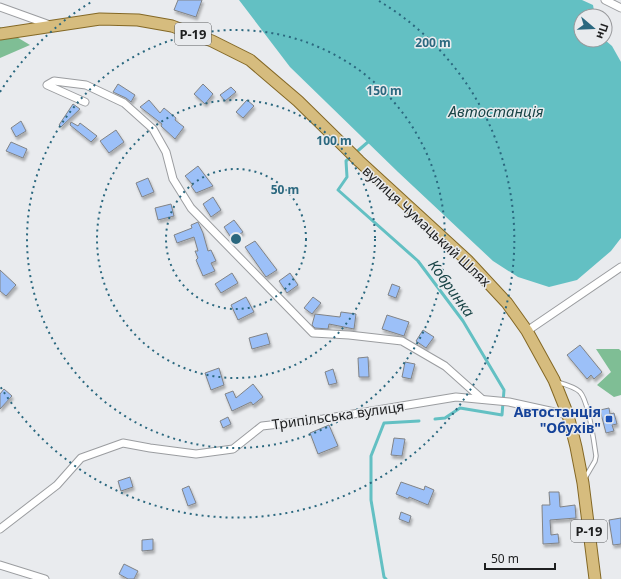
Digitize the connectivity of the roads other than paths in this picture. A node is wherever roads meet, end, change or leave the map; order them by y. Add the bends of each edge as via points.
1 (605, 0) edge
2 (0, 7) edge
3 (621, 8) edge
4 (52, 26) junction
5 (0, 34) edge
6 (85, 102) dead end
7 (621, 267) edge
8 (527, 331) junction
9 (554, 380) junction
10 (482, 399) junction
11 (568, 415) junction
12 (583, 483) junction
13 (0, 529) edge
14 (0, 565) edge
15 (46, 579) edge
16 (595, 579) edge

1 - 3 street
2 - 4 street
4 - 5 main road, вулиця Чумацький Шлях / Р-19
4 - 8 main road, вулиця Чумацький Шлях / Р-19 via 100,19 138,20 172,26 212,41 250,60 298,101 348,151 467,260 507,303
6 - 10 street via 47,85 54,81 86,85 124,103 153,129 166,152 173,179 191,208 314,333 402,341 445,366
7 - 8 street
8 - 9 main road, вулиця Чумацький Шлях / Р-19
9 - 11 main road, вулиця Чумацький Шлях / Р-19
9 - 12 lane via 579,391 591,423 596,456
10 - 11 street, Трипільська вулиця
10 - 13 street, Трипільська вулиця via 456,397 323,419 262,426 233,449 196,454 123,442 81,458 57,485
11 - 12 main road, вулиця Чумацький Шлях / Р-19
12 - 16 main road, вулиця Чумацький Шлях / Р-19
14 - 15 street

